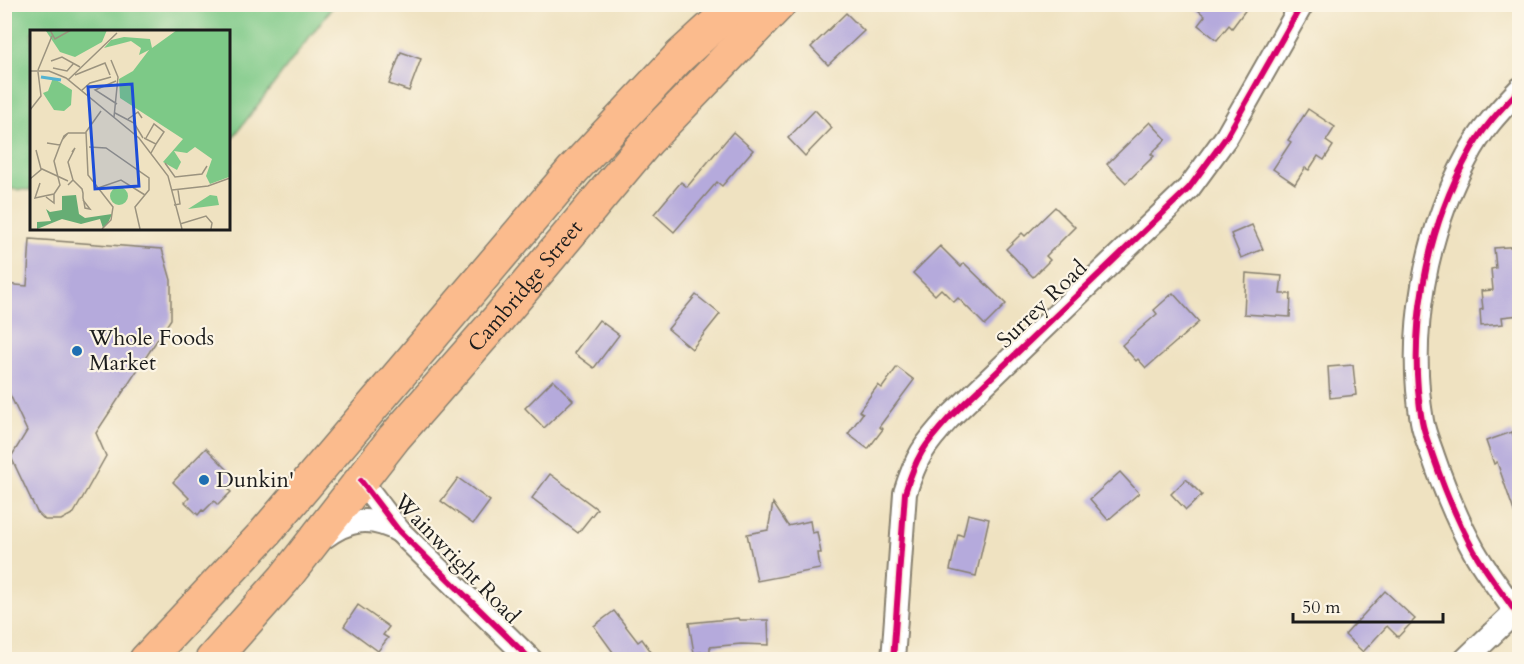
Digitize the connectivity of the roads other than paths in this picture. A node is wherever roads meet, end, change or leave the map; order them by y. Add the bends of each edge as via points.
1 (737, 4) edge
2 (779, 4) edge
3 (1302, 4) edge
4 (1520, 89) edge
5 (466, 295) junction
6 (498, 319) junction
7 (361, 481) junction
8 (399, 531) junction
9 (284, 579) junction
10 (1517, 609) edge
11 (146, 660) edge
12 (212, 660) edge
13 (531, 660) edge
14 (892, 660) edge
15 (1465, 660) edge

1 - 5 highway, Cambridge Street via 680,56 573,170
2 - 6 highway, Cambridge Street via 648,140
3 - 14 street, Surrey Road via 1227,136 1189,188 949,417 924,446 904,493
4 - 10 street via 1492,119 1467,156 1443,205 1428,261 1417,366 1422,422 1441,479 1474,552
5 - 6 highway
5 - 11 highway, Cambridge Street via 265,533
6 - 7 highway, Cambridge Street
7 - 8 street, Wainwright Road
7 - 9 highway, Cambridge Street
8 - 9 street, Wainwright Road via 387,524 365,521 342,525 324,537
8 - 13 street, Wainwright Road
9 - 12 highway, Cambridge Street
10 - 15 street

